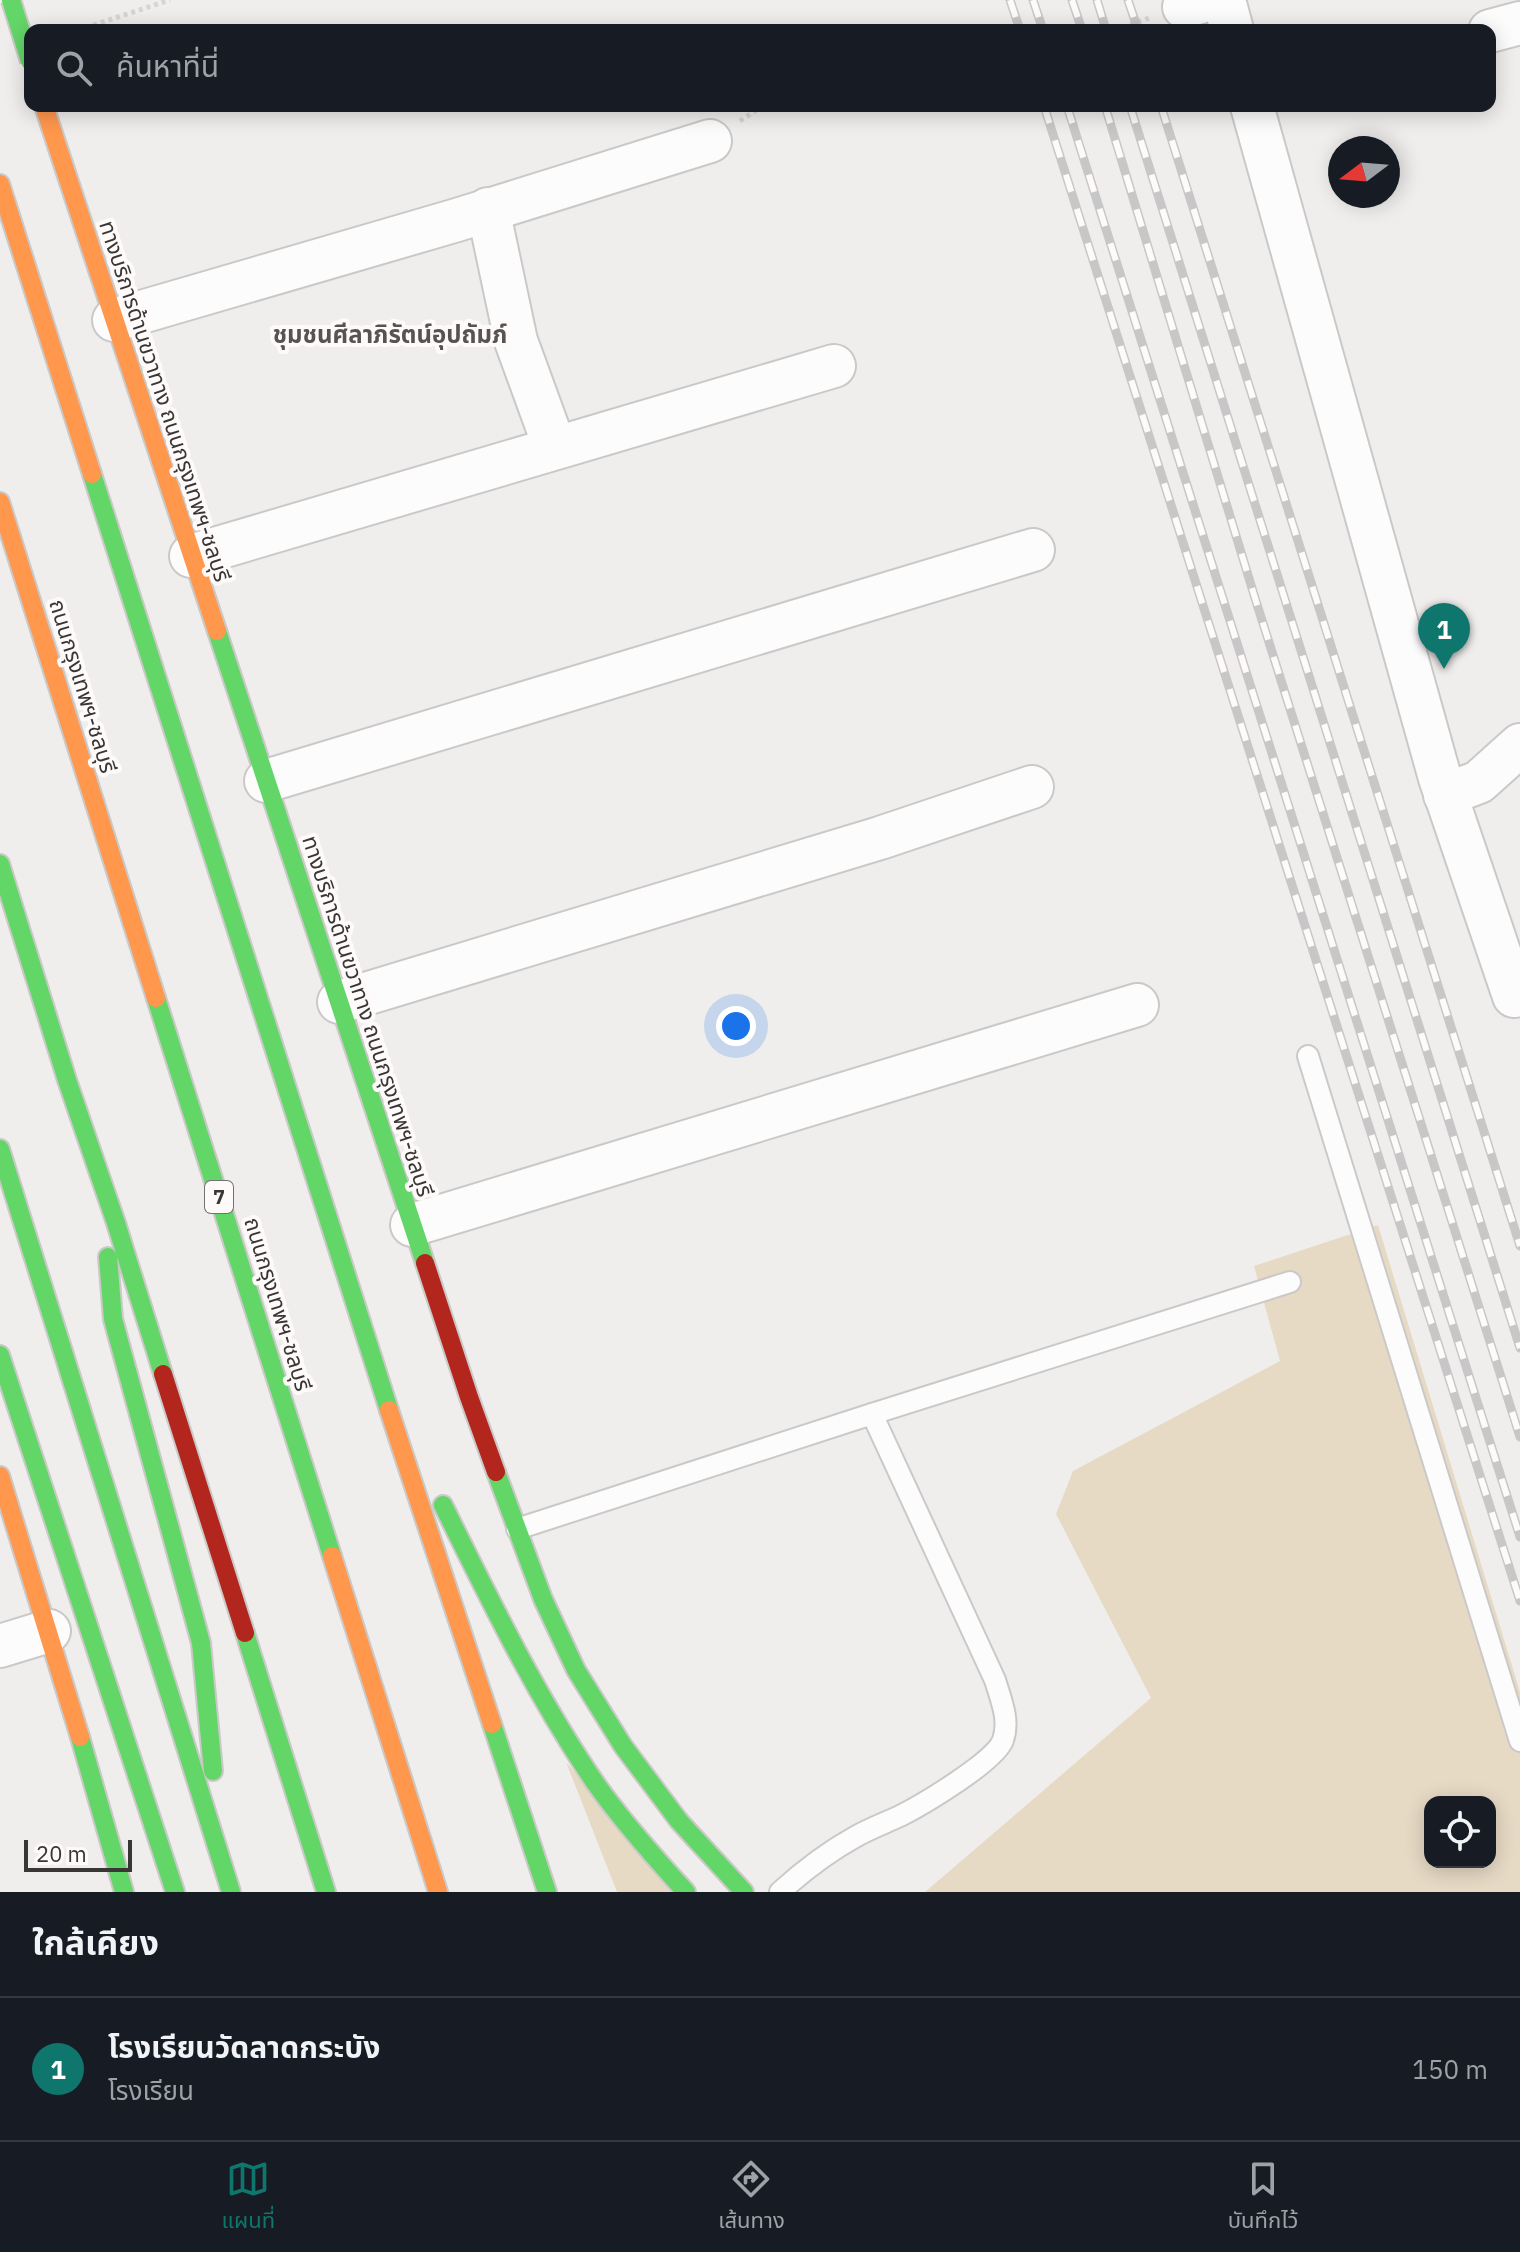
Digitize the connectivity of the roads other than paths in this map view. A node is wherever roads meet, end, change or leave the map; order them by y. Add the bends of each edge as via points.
1 (11, 0) edge
2 (1224, 0) edge
3 (1520, 23) edge
4 (1230, 24) edge
5 (1496, 29) edge
6 (24, 42) edge
7 (46, 112) edge
8 (1254, 112) edge
9 (710, 141) dead end
10 (0, 184) edge
11 (488, 209) junction
12 (114, 320) junction
13 (834, 366) dead end
14 (555, 448) junction
15 (0, 502) edge
16 (1033, 550) dead end
17 (191, 556) junction
18 (1520, 745) edge
19 (266, 781) junction
20 (1032, 787) dead end
21 (1445, 795) junction
22 (0, 864) edge
23 (1514, 996) dead end
24 (339, 1002) junction
25 (1137, 1005) dead end
26 (1308, 1056) dead end
27 (0, 1149) edge
28 (116, 1223) junction
29 (412, 1225) junction
30 (1290, 1282) dead end
31 (0, 1355) edge
32 (375, 1367) junction
33 (872, 1414) junction
34 (0, 1476) edge
35 (517, 1529) junction
36 (49, 1631) junction
37 (0, 1646) edge
38 (1520, 1741) edge
39 (223, 1866) junction
40 (124, 1892) edge
41 (175, 1892) edge
42 (231, 1892) edge
43 (326, 1892) edge
44 (438, 1892) edge
45 (547, 1892) edge
46 (686, 1892) edge
47 (744, 1892) edge
48 (780, 1892) edge

1 - 6 main road, bridge
2 - 4 street
3 - 5 street
7 - 12 main road, ทางบริการด้านขวาทาง ถนนกรุงเทพฯ-ชลบุรี
8 - 21 street
9 - 11 street
10 - 32 main road
11 - 12 street
11 - 14 street via 516,341
12 - 17 main road, ทางบริการด้านขวาทาง ถนนกรุงเทพฯ-ชลบุรี
13 - 14 street
14 - 17 street
15 - 44 main road, ถนนกรุงเทพฯ-ชลบุรี / 7
16 - 19 street
17 - 19 main road, ทางบริการด้านขวาทาง ถนนกรุงเทพฯ-ชลบุรี
18 - 21 street via 1479,782
19 - 24 main road, ทางบริการด้านขวาทาง ถนนกรุงเทพฯ-ชลบุรี
20 - 24 street
21 - 23 street
22 - 28 main road
24 - 29 main road, ทางบริการด้านขวาทาง ถนนกรุงเทพฯ-ชลบุรี
25 - 29 street
26 - 38 lane
27 - 39 main road
28 - 39 main road via 108,1256 113,1319 201,1643
28 - 43 main road
29 - 35 main road, ทางบริการด้านขวาทาง ถนนกรุงเทพฯ-ชลบุรี
30 - 33 lane
31 - 41 main road
32 - 45 main road
32 - 46 main road via 538,1691 646,1849
33 - 35 lane
33 - 48 lane via 995,1680 1006,1729 990,1759 902,1815 844,1844
34 - 36 main road
35 - 47 main road, ทางบริการด้านขวาทาง ถนนกรุงเทพฯ-ชลบุรี via 576,1670 623,1746 679,1821
36 - 37 street
36 - 40 main road
39 - 42 main road

